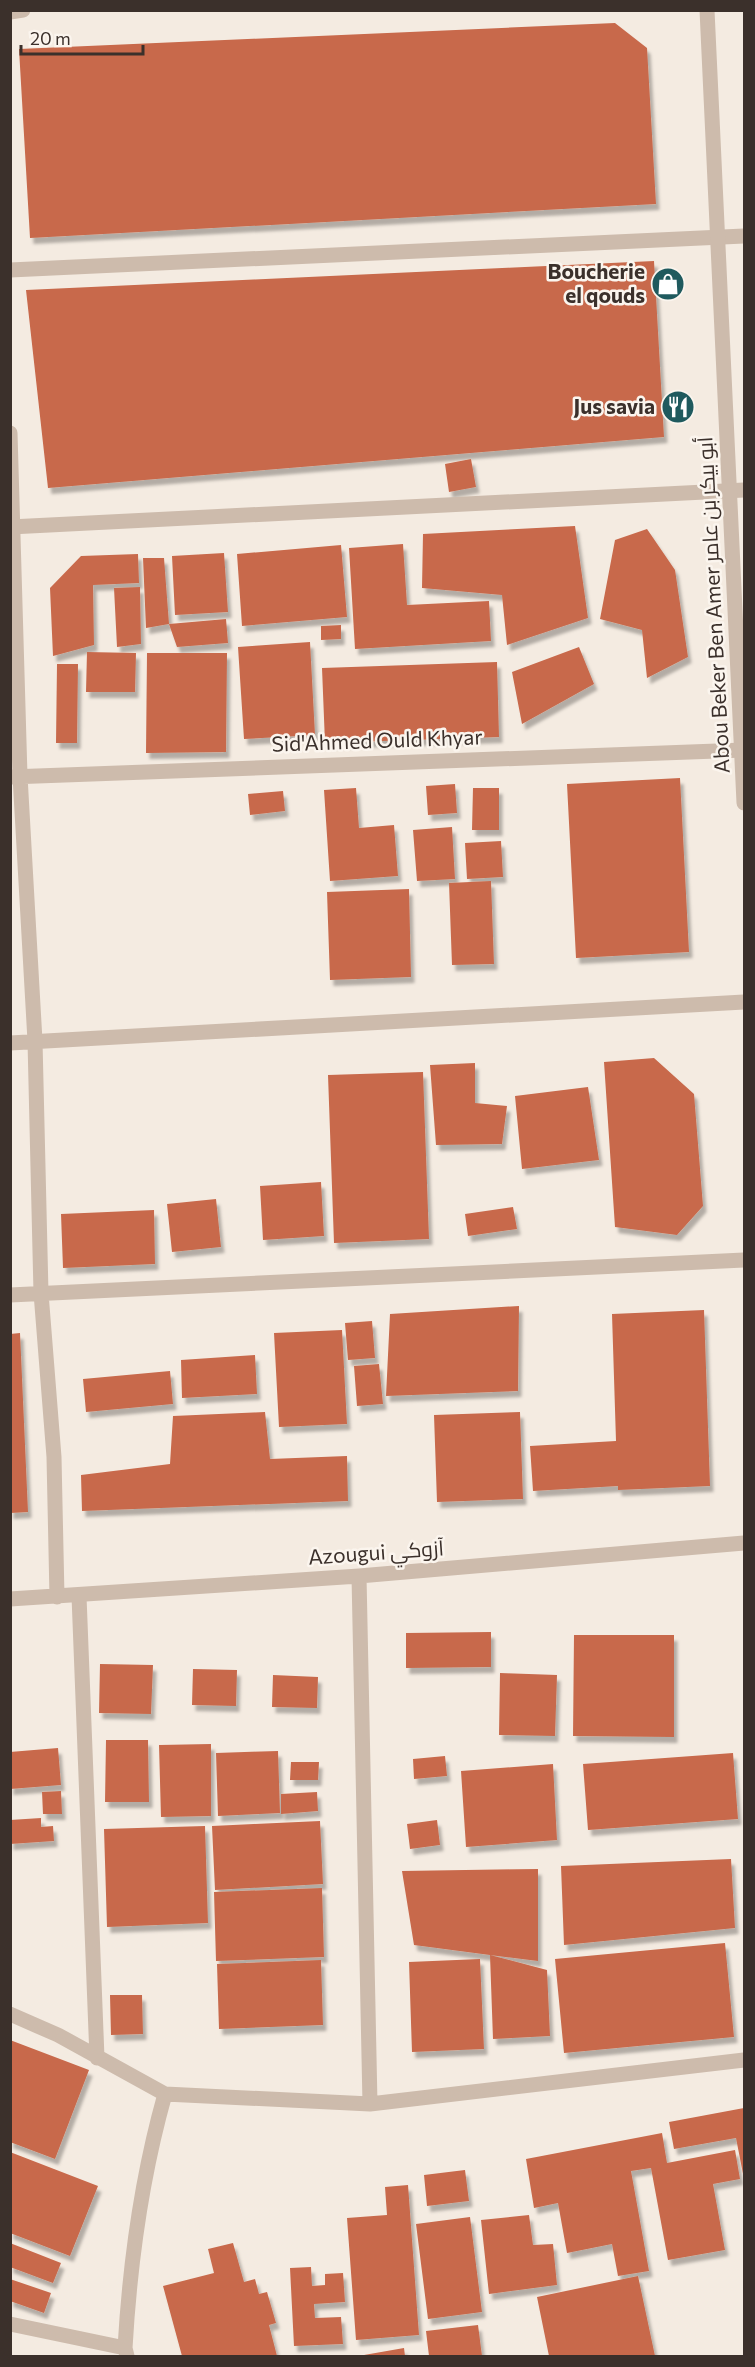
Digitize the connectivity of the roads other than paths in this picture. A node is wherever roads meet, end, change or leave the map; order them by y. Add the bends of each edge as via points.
1 (23, 10) edge
2 (706, 10) edge
3 (10, 12) edge
4 (744, 236) edge
5 (718, 238) junction
6 (10, 270) edge
7 (10, 432) edge
8 (737, 491) edge
9 (13, 527) edge
10 (742, 750) edge
11 (15, 776) edge
12 (744, 803) edge
13 (744, 1002) edge
14 (35, 1041) junction
15 (10, 1043) edge
16 (744, 1260) edge
17 (41, 1293) junction
18 (10, 1295) edge
19 (744, 1543) edge
20 (359, 1576) junction
21 (79, 1596) junction
22 (57, 1597) junction
23 (10, 1599) edge
24 (10, 2014) edge
25 (97, 2058) junction
26 (744, 2060) edge
27 (165, 2094) junction
28 (370, 2104) junction
29 (10, 2324) edge
30 (126, 2352) edge

1 - 3 street
2 - 5 street, Abou Beker Ben Amer أبو بيكر بن عامر
4 - 5 street
5 - 6 street
5 - 8 street, Abou Beker Ben Amer أبو بيكر بن عامر
7 - 9 street
8 - 9 street
8 - 10 street, Abou Beker Ben Amer أبو بيكر بن عامر
9 - 11 street
10 - 11 street, Sid'Ahmed Ould Khyar
10 - 12 street, Abou Beker Ben Amer أبو بيكر بن عامر
11 - 14 street
13 - 14 street
14 - 15 street
14 - 17 street
16 - 17 street
17 - 18 street
17 - 22 street via 54,1457
19 - 20 street, Azougui آزوكي
20 - 21 street, Azougui آزوكي
20 - 28 street
21 - 22 street, Azougui آزوكي
21 - 25 street
22 - 23 street, Azougui آزوكي
24 - 25 street
25 - 27 street
26 - 28 street
27 - 28 street
27 - 30 street via 137,2212
29 - 30 street

